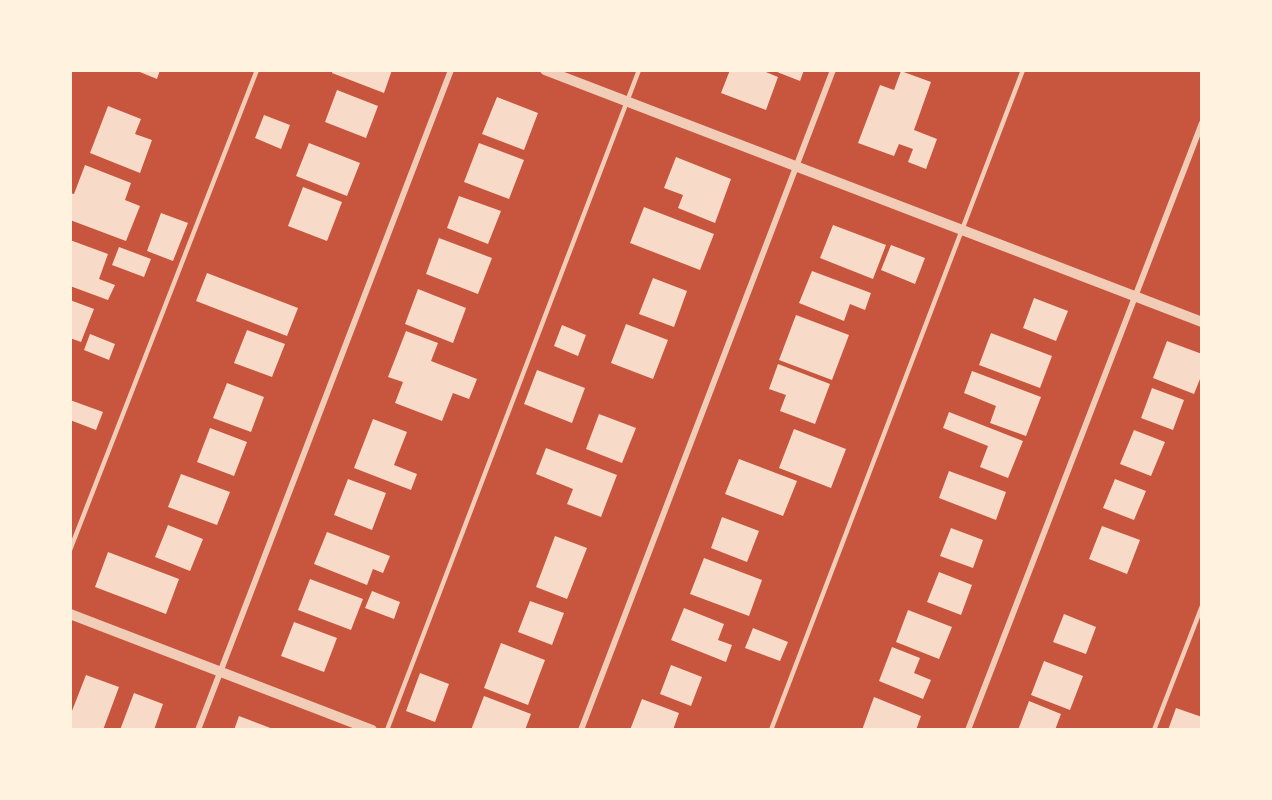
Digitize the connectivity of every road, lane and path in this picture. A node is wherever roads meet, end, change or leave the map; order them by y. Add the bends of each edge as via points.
1 (257, 70) edge
2 (451, 70) edge
3 (545, 70) edge
4 (639, 70) edge
5 (833, 70) edge
6 (1023, 70) edge
7 (627, 102) junction
8 (1202, 123) edge
9 (796, 167) junction
10 (962, 230) junction
11 (1135, 297) junction
12 (1202, 322) edge
13 (70, 550) edge
14 (1202, 606) edge
15 (70, 614) edge
16 (221, 672) junction
17 (198, 729) edge
18 (372, 729) edge
19 (387, 729) edge
20 (581, 729) edge
21 (771, 729) edge
22 (968, 729) edge
23 (1154, 729) edge

1 - 13 lane
2 - 16 street
3 - 7 street
4 - 7 lane
5 - 9 street
6 - 10 lane
7 - 9 street
7 - 19 lane
8 - 11 street
9 - 10 street
9 - 20 street
10 - 11 street
10 - 21 lane
11 - 12 street
11 - 22 street
14 - 23 lane
15 - 16 street
16 - 17 street
16 - 18 street

